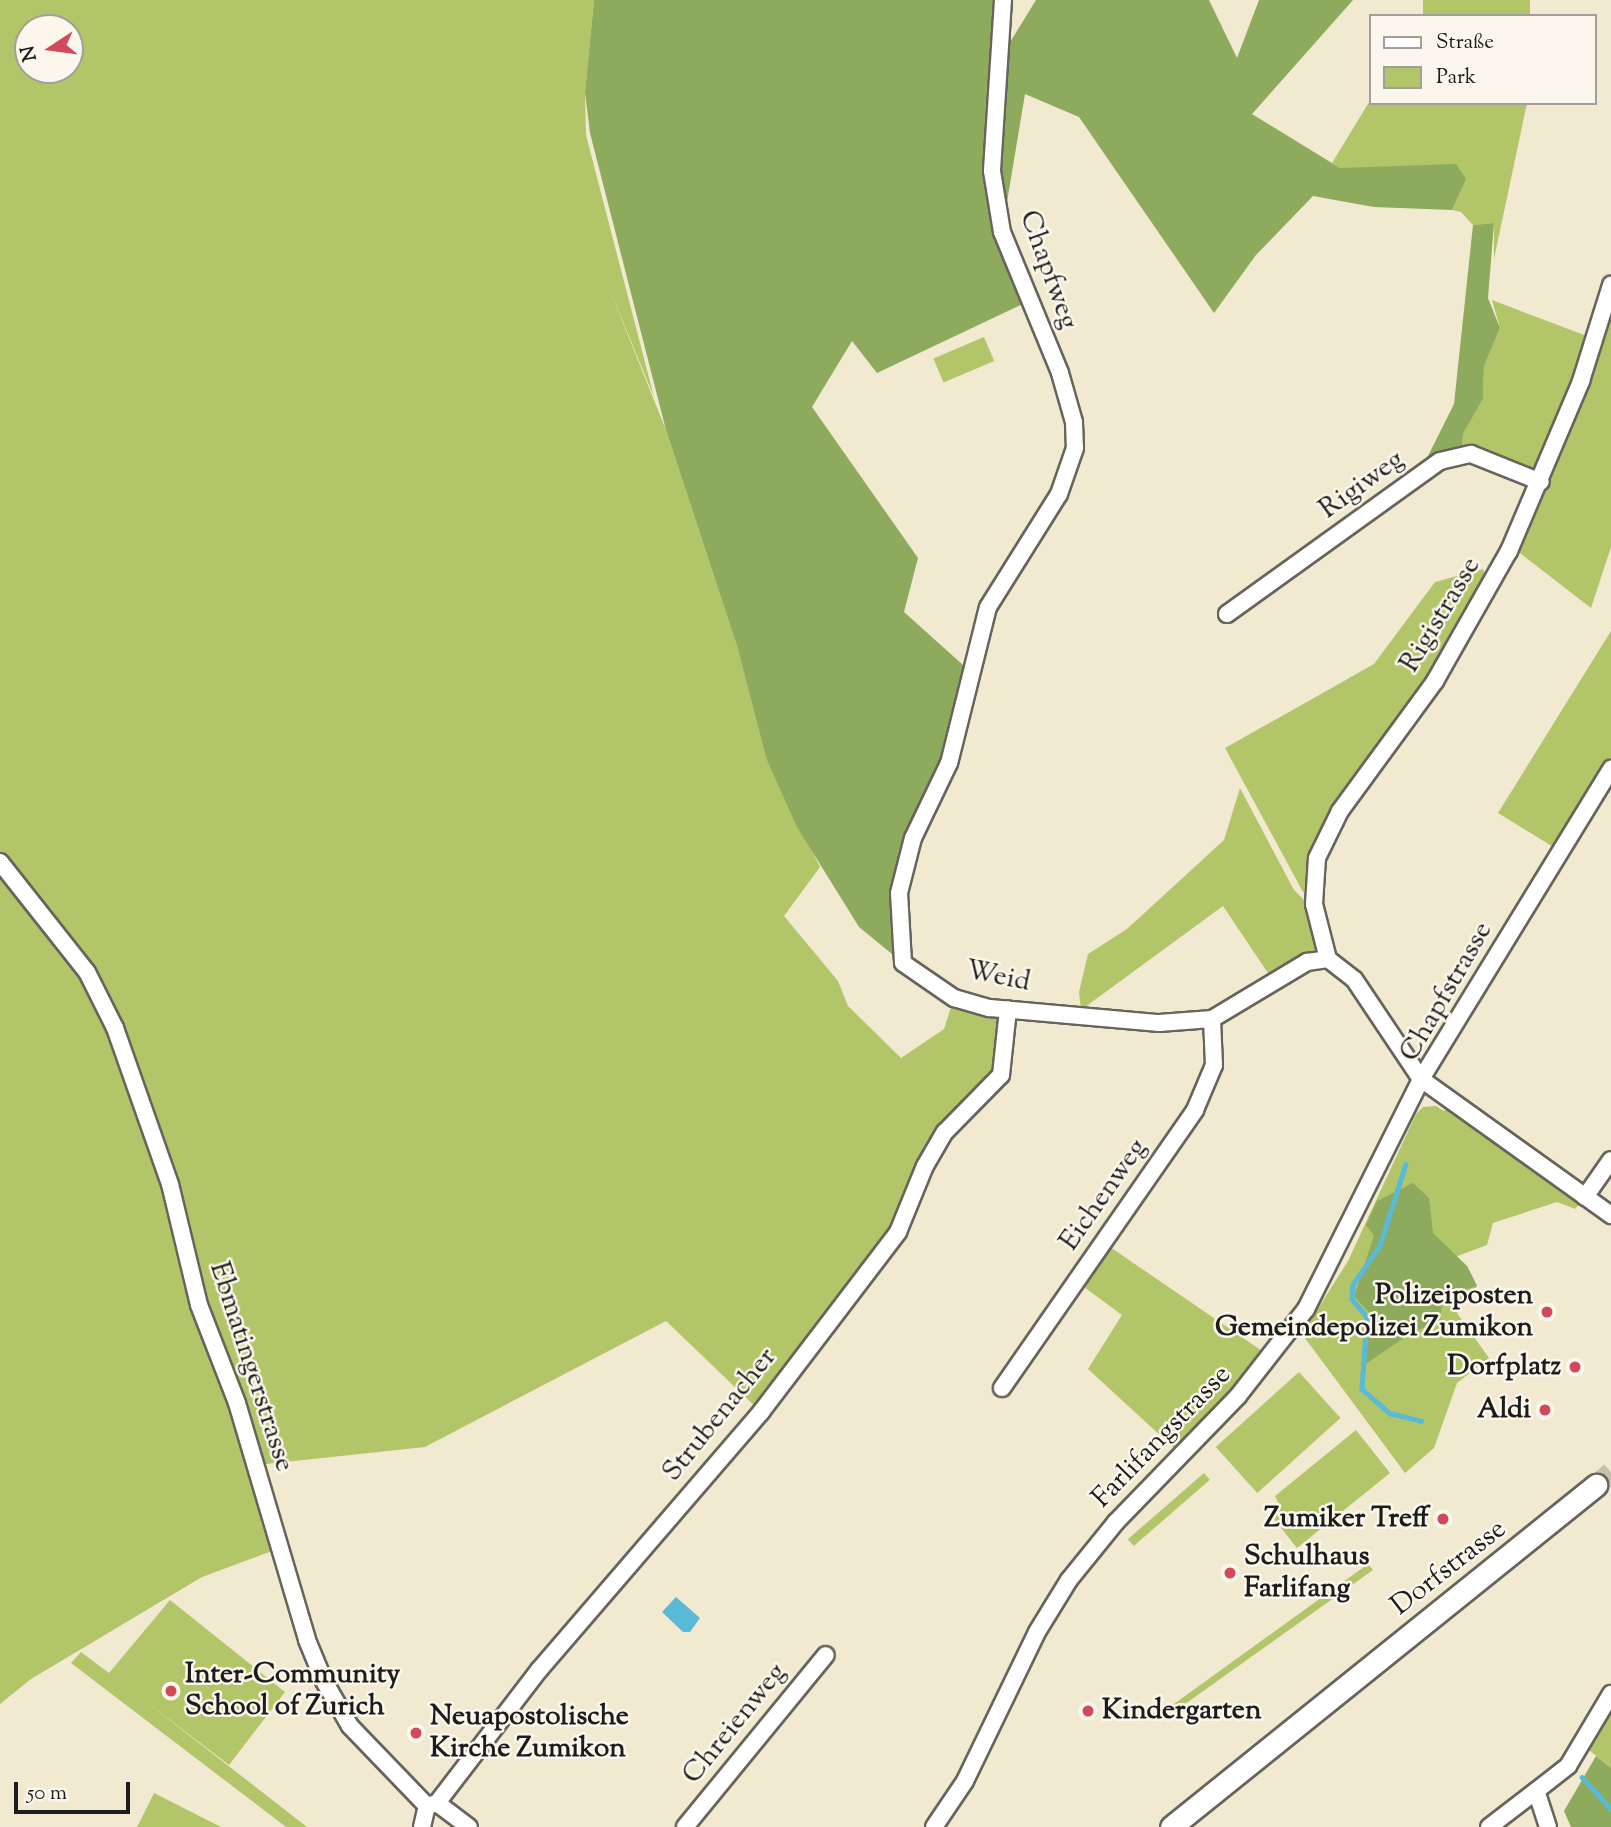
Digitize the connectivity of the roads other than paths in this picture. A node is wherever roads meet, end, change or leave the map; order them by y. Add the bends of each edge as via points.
1 (1003, 0) edge
2 (1611, 285) edge
3 (1070, 469) joint
4 (1541, 482) junction
5 (1227, 614) dead end
6 (1611, 769) edge
7 (0, 862) edge
8 (1328, 959) junction
9 (1008, 1009) junction
10 (1212, 1019) junction
11 (1421, 1079) junction
12 (1611, 1160) edge
13 (1585, 1197) junction
14 (1611, 1215) edge
15 (1002, 1388) dead end
16 (1596, 1485) tunnel mouth
17 (826, 1656) dead end
18 (1611, 1695) edge
19 (1536, 1791) junction
20 (432, 1805) junction
21 (422, 1827) edge
22 (469, 1827) edge
23 (685, 1827) edge
24 (934, 1827) edge
25 (1171, 1827) edge
26 (1489, 1827) edge
27 (1548, 1827) edge

1 - 3 street, Chapfweg via 992,171 1002,232 1060,373 1074,422
2 - 4 street, Rigistrasse via 1581,381
3 - 9 street, Weid via 988,607 949,762 912,838 898,893 903,963 954,998
4 - 5 street, Rigiweg via 1471,454 1440,461
4 - 8 street, Rigistrasse via 1510,551 1434,681 1340,811 1317,858 1314,904
6 - 11 street, Chapfstrasse
7 - 20 street, Ebmatingerstrasse via 87,972 115,1028 170,1184 199,1305 237,1403 307,1640 324,1681 351,1726
8 - 10 street, Weid via 1307,962
8 - 11 street via 1354,979
9 - 10 street, Weid via 1159,1023
9 - 20 street, Strubenacher via 1007,1051 1001,1074 945,1132 925,1166 898,1232 761,1412 540,1670
10 - 15 street, Eichenweg via 1214,1065 1195,1110
11 - 13 street, Chapfstrasse
11 - 24 street, Farlifangstrasse via 1306,1309 1238,1396 1116,1522 1069,1580 1037,1632 965,1781
12 - 13 street
13 - 14 street, Chapfstrasse
16 - 25 street, Dorfstrasse
17 - 23 street, Chreienweg
18 - 19 street via 1568,1766
19 - 26 street
19 - 27 street
20 - 21 street, Strubenacher
20 - 22 street, Ebmatingerstrasse

